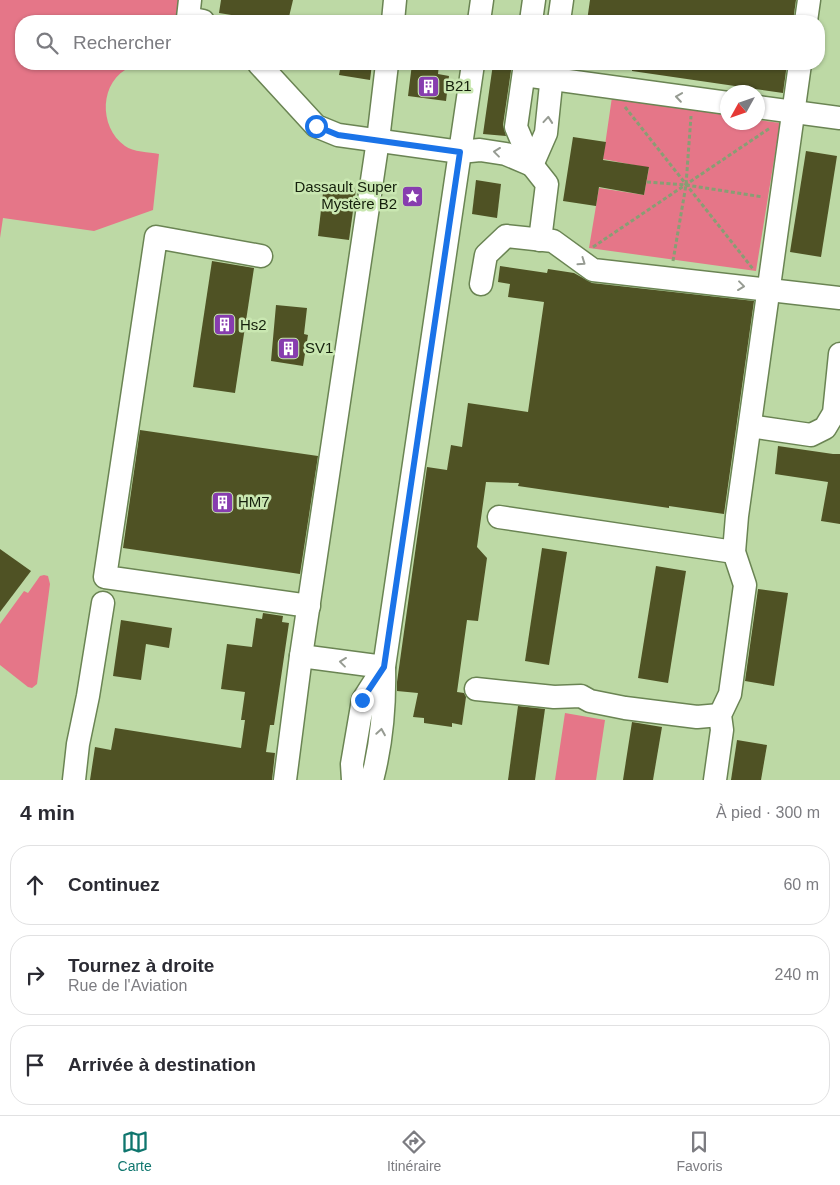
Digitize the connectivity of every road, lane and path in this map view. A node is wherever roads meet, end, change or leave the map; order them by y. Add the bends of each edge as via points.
1 (190, 0) edge
2 (395, 0) edge
3 (482, 0) edge
4 (534, 0) edge
5 (562, 0) edge
6 (809, 0) edge
7 (188, 15) edge
8 (394, 15) edge
9 (480, 15) edge
10 (532, 15) edge
11 (560, 15) edge
12 (807, 15) edge
13 (264, 70) edge
14 (386, 70) edge
15 (472, 70) edge
16 (524, 70) edge
17 (533, 70) edge
18 (799, 70) edge
19 (552, 72) edge
20 (610, 88) junction
21 (692, 98) junction
22 (720, 102) edge
23 (765, 108) edge
24 (794, 112) junction
25 (840, 118) edge
26 (378, 140) junction
27 (460, 152) junction
28 (532, 166) junction
29 (646, 182) dead end
30 (686, 185) junction
31 (781, 199) junction
32 (540, 240) junction
33 (262, 256) dead end
34 (576, 258) junction
35 (670, 278) junction
36 (481, 284) dead end
37 (769, 289) junction
38 (840, 298) edge
39 (840, 354) edge
40 (750, 426) junction
41 (499, 517) dead end
42 (734, 552) junction
43 (102, 603) dead end
44 (309, 606) junction
45 (301, 656) junction
46 (384, 667) junction
47 (476, 688) dead end
48 (720, 715) junction
49 (74, 780) edge
50 (285, 780) edge
51 (353, 780) edge
52 (372, 780) edge
53 (715, 780) edge

1 - 7 street
2 - 8 street
3 - 9 street
4 - 10 street
5 - 11 street
6 - 12 street
13 - 26 street via 316,126 338,135
14 - 26 street
15 - 27 street
16 - 28 street via 516,127
17 - 19 street
18 - 24 street
19 - 20 street
28 -> 19 street via 546,134
21 -> 20 street
20 - 30 path
21 - 22 street
21 - 30 path
23 - 24 street
24 - 25 street
24 - 30 path
24 - 31 street
26 - 27 street
26 - 44 street
28 -> 27 street via 506,154 480,150
27 - 46 street
28 - 32 street via 547,184
29 - 30 path
30 - 31 path
30 - 34 path
30 - 35 path
30 - 37 path
31 - 37 street
32 - 34 street via 553,241
32 - 36 street via 506,236 486,255
33 - 44 street via 156,238 105,577
34 -> 35 street via 593,270
35 -> 37 street
37 - 38 street
37 - 40 street
39 - 40 street via 834,413 825,428 811,435
40 - 42 street
41 - 42 street
42 - 48 street via 744,585 730,694
43 - 49 street
44 - 45 street
46 -> 45 street
45 - 50 street
46 - 51 street via 362,700 352,764
52 -> 46 street via 385,702
47 - 48 street via 554,697 581,696 625,708 697,717
48 - 53 street via 722,730

